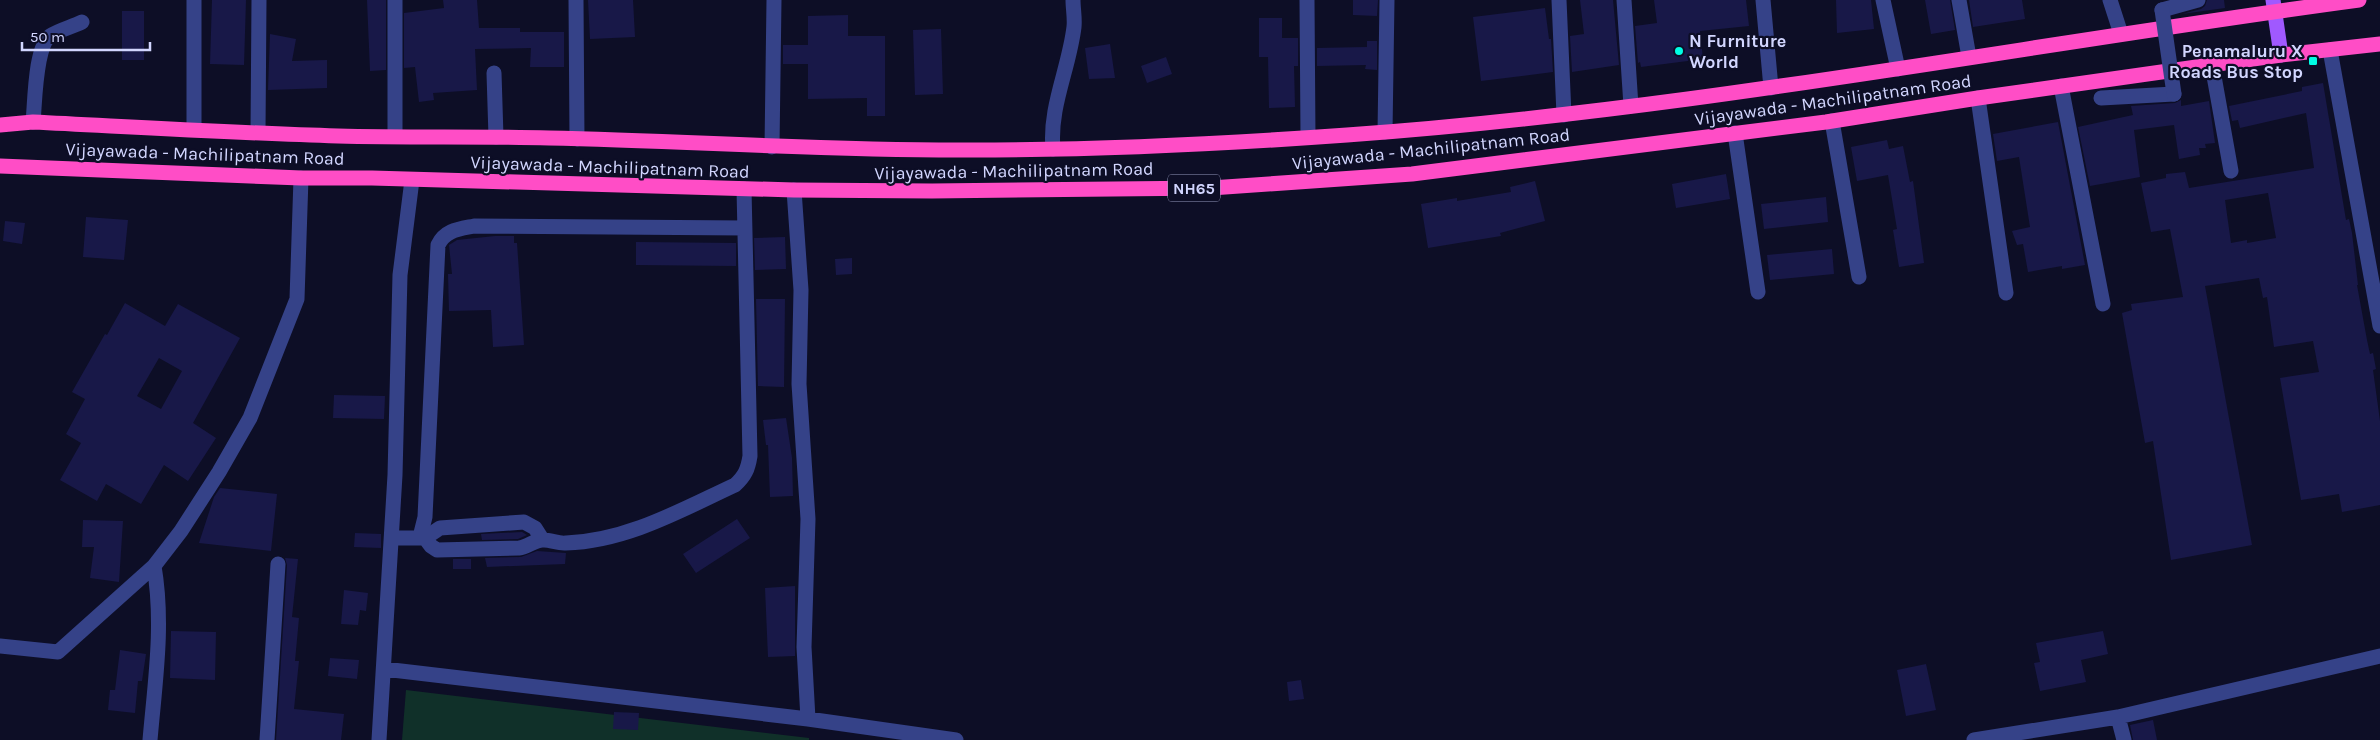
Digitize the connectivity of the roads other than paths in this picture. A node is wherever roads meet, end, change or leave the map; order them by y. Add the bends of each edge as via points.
1 (194, 0) edge
2 (259, 0) edge
3 (395, 0) edge
4 (576, 0) edge
5 (774, 0) edge
6 (1073, 0) edge
7 (1307, 0) edge
8 (1387, 0) edge
9 (1559, 0) edge
10 (1624, 0) edge
11 (1763, 0) edge
12 (1883, 0) edge
13 (1959, 0) edge
14 (2110, 0) edge
15 (2198, 0) edge
16 (2359, 0) edge
17 (2275, 6) edge
18 (82, 22) dead end
19 (2121, 34) junction
20 (2380, 44) edge
21 (2330, 50) junction
22 (2280, 55) junction
23 (1968, 57) junction
24 (2212, 65) junction
25 (1898, 69) junction
26 (494, 73) dead end
27 (2061, 86) junction
28 (1772, 88) junction
29 (1978, 98) junction
30 (2101, 98) dead end
31 (1631, 106) junction
32 (1564, 115) junction
33 (1832, 121) junction
34 (33, 122) junction
35 (0, 124) edge
36 (194, 130) junction
37 (258, 132) junction
38 (1385, 132) junction
39 (1735, 133) junction
40 (396, 136) junction
41 (496, 137) junction
42 (1308, 137) junction
43 (577, 139) junction
44 (772, 147) junction
45 (1053, 149) junction
46 (0, 166) edge
47 (2231, 171) dead end
48 (301, 178) junction
49 (412, 180) junction
50 (744, 189) junction
51 (794, 190) junction
52 (745, 228) junction
53 (1859, 276) dead end
54 (1758, 292) dead end
55 (2006, 293) dead end
56 (2103, 304) dead end
57 (2380, 326) edge
58 (392, 538) junction
59 (422, 538) junction
60 (542, 539) junction
61 (278, 564) dead end
62 (154, 566) junction
63 (0, 646) edge
64 (2380, 656) edge
65 (384, 669) junction
66 (2118, 717) junction
67 (808, 719) junction
68 (2020, 736) edge
69 (150, 740) edge
70 (266, 740) edge
71 (379, 740) edge
72 (956, 740) edge
73 (1974, 740) edge
74 (2124, 740) edge

1 - 36 street
2 - 37 street
3 - 40 street
4 - 43 street
5 - 44 street
6 - 45 street via 1074,26 1053,115
7 - 42 street
8 - 38 street
9 - 32 street
10 - 31 street
11 - 28 street
12 - 25 street
13 - 23 street
14 - 19 street
15 - 30 street, bridge via 2162,10 2174,94
16 - 17 highway, Vijayawada - Machilipatnam Road
17 - 19 highway, Vijayawada - Machilipatnam Road
17 - 22 main road
18 - 34 street via 50,36 44,44
19 - 23 highway, Vijayawada - Machilipatnam Road
20 - 21 highway, Vijayawada - Machilipatnam Road / NH65
21 - 22 highway, Vijayawada - Machilipatnam Road / NH65
21 - 57 street
22 - 24 highway, Vijayawada - Machilipatnam Road / NH65
23 - 25 highway, Vijayawada - Machilipatnam Road
24 - 27 highway, Vijayawada - Machilipatnam Road / NH65
24 - 47 street
25 - 28 highway, Vijayawada - Machilipatnam Road
26 - 41 street
27 - 29 highway, Vijayawada - Machilipatnam Road / NH65
27 - 56 street
28 - 31 highway, Vijayawada - Machilipatnam Road
29 - 33 highway, Vijayawada - Machilipatnam Road / NH65
29 - 55 street
31 - 32 highway, Vijayawada - Machilipatnam Road
32 - 38 highway, Vijayawada - Machilipatnam Road
33 - 39 highway, Vijayawada - Machilipatnam Road / NH65
33 - 53 street
34 - 35 highway, Vijayawada - Machilipatnam Road
34 - 36 highway, Vijayawada - Machilipatnam Road
36 - 37 highway, Vijayawada - Machilipatnam Road
37 - 40 highway, Vijayawada - Machilipatnam Road
38 - 42 highway, Vijayawada - Machilipatnam Road
39 - 51 highway, Vijayawada - Machilipatnam Road / NH65 via 1412,174 1220,187
39 - 54 street
40 - 41 highway, Vijayawada - Machilipatnam Road
41 - 43 highway, Vijayawada - Machilipatnam Road
42 - 45 highway, Vijayawada - Machilipatnam Road
43 - 44 highway, Vijayawada - Machilipatnam Road
44 - 45 highway, Vijayawada - Machilipatnam Road
46 - 48 highway, Vijayawada - Machilipatnam Road / NH65
48 - 49 highway, Vijayawada - Machilipatnam Road / NH65
48 - 62 street via 297,299 277,353 250,418 181,531
49 - 50 highway, Vijayawada - Machilipatnam Road / NH65
49 - 58 street via 400,275
50 - 51 highway, Vijayawada - Machilipatnam Road / NH65
50 - 52 street
51 - 67 street via 801,290 799,384 808,518 804,647
52 - 59 street via 474,226 448,232 441,237
52 - 60 street via 750,456 744,477 735,486 612,538 564,544
58 - 59 street
58 - 65 street
59 - 60 street via 437,550 523,548
59 - 60 street via 440,528 524,522 535,528
61 - 70 street
62 - 63 street via 58,652
62 - 69 street via 159,628
64 - 66 street
65 - 67 street
65 - 71 street
66 - 68 street
66 - 74 street
67 - 72 street
68 - 73 street

